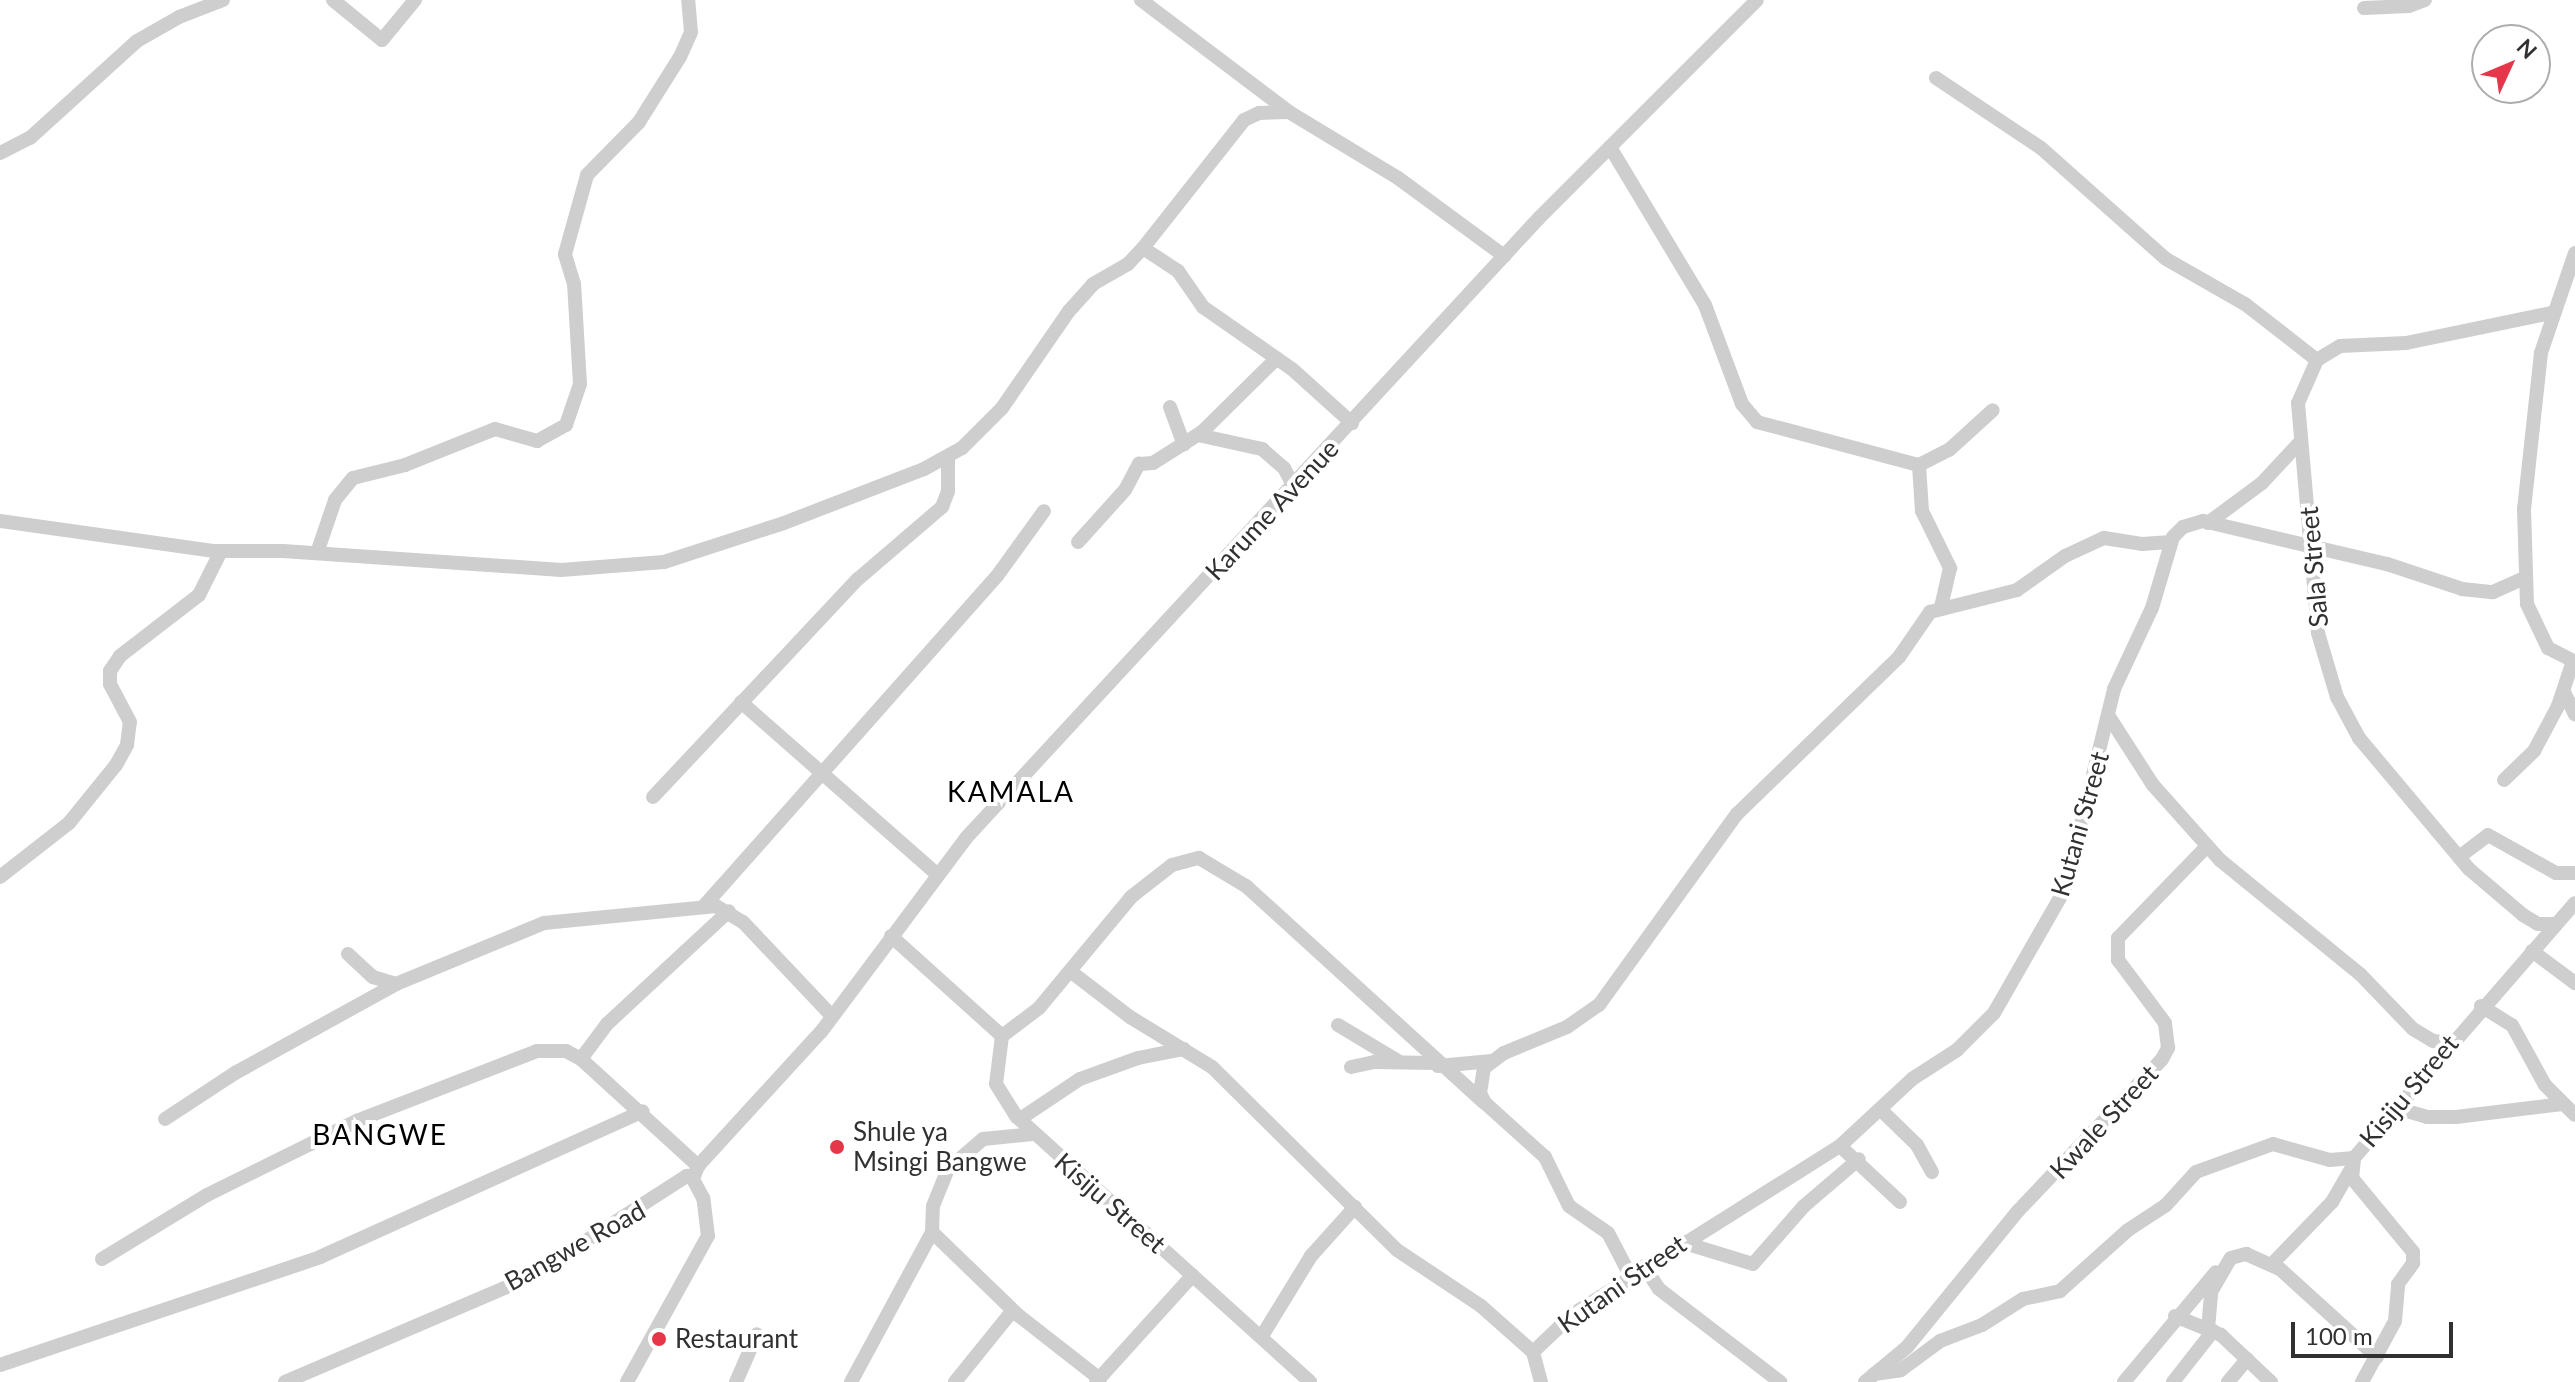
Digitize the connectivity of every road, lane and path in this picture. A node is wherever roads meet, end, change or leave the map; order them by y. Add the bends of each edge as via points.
1 (223, 0) edge
2 (333, 0) edge
3 (415, 0) edge
4 (688, 0) edge
5 (1141, 0) edge
6 (1757, 0) edge
7 (2425, 0) edge
8 (2364, 8) dead end
9 (1936, 78) dead end
10 (1289, 112) junction
11 (1610, 147) junction
12 (0, 153) edge
13 (1143, 248) junction
14 (2575, 253) edge
15 (1504, 256) junction
16 (2551, 313) junction
17 (1277, 358) junction
18 (2317, 360) junction
19 (1170, 407) dead end
20 (1993, 410) dead end
21 (1352, 423) junction
22 (1198, 435) junction
23 (2301, 441) junction
24 (1184, 445) junction
25 (948, 457) junction
26 (1919, 465) junction
27 (1294, 487) junction
28 (1044, 511) dead end
29 (0, 521) edge
30 (2208, 523) junction
31 (1078, 542) dead end
32 (2171, 542) junction
33 (2310, 548) junction
34 (221, 551) junction
35 (317, 553) junction
36 (2524, 578) junction
37 (1941, 606) junction
38 (2574, 662) edge
39 (2564, 692) junction
40 (741, 702) junction
41 (2108, 715) junction
42 (2575, 715) edge
43 (823, 774) junction
44 (2504, 780) dead end
45 (653, 797) dead end
46 (2207, 846) junction
47 (2459, 857) junction
48 (2575, 873) edge
49 (938, 875) junction
50 (0, 877) edge
51 (2575, 903) edge
52 (704, 906) junction
53 (729, 911) junction
54 (2554, 924) junction
55 (891, 936) junction
56 (2532, 951) junction
57 (348, 954) dead end
58 (1070, 971) junction
59 (2575, 983) edge
60 (396, 984) junction
61 (2481, 1006) junction
62 (831, 1015) junction
63 (1338, 1025) dead end
64 (1002, 1036) junction
65 (812, 1041) joint
66 (2450, 1043) junction
67 (1184, 1049) junction
68 (581, 1059) junction
69 (1399, 1061) junction
70 (1492, 1061) junction
71 (1437, 1064) junction
72 (1351, 1067) dead end
73 (2562, 1104) junction
74 (1490, 1107) junction
75 (2393, 1107) junction
76 (1880, 1109) junction
77 (643, 1111) junction
78 (2575, 1115) edge
79 (165, 1119) dead end
80 (1020, 1119) junction
81 (1033, 1134) junction
82 (1840, 1146) junction
83 (1859, 1159) junction
84 (2352, 1164) junction
85 (696, 1172) junction
86 (1932, 1172) dead end
87 (1900, 1202) dead end
88 (1355, 1207) junction
89 (932, 1232) junction
90 (1681, 1242) junction
91 (2231, 1258) junction
92 (102, 1259) dead end
93 (2272, 1264) junction
94 (1644, 1266) junction
95 (1193, 1275) junction
96 (1630, 1275) junction
97 (1013, 1310) junction
98 (2175, 1316) junction
99 (2210, 1330) junction
100 (757, 1334) dead end
101 (1262, 1336) junction
102 (1533, 1352) junction
103 (2377, 1357) junction
104 (2247, 1359) junction
105 (0, 1365) edge
106 (314, 1376) edge
107 (1870, 1378) edge
108 (1098, 1380) edge
109 (285, 1382) edge
110 (627, 1382) edge
111 (736, 1382) edge
112 (851, 1382) edge
113 (955, 1382) edge
114 (1310, 1382) edge
115 (1541, 1382) edge
116 (1780, 1382) edge
117 (2124, 1382) edge
118 (2173, 1382) edge
119 (2228, 1382) edge
120 (2271, 1382) edge
121 (2362, 1382) edge

1 - 12 street via 137,41 30,138
2 - 3 street via 382,40
4 - 35 street via 691,32 680,57 639,122 587,175 565,254 574,284 580,384 566,425 537,441 495,429 405,465 353,478 335,500
5 - 10 street
6 - 11 street, Karume Avenue
7 - 8 street
9 - 18 street via 2041,148 2166,259 2245,304
10 - 13 street via 1259,113 1244,120
10 - 15 street via 1398,178
11 - 15 street, Karume Avenue
11 - 26 street via 1705,305 1749,415 1790,435
13 - 17 street via 1178,271 1203,307
13 - 25 street via 1128,264 1093,284 1054,330 1002,408
14 - 16 street
15 - 21 street, Karume Avenue
16 - 18 street via 2406,343 2340,346
16 - 36 street via 2531,433
17 - 21 street
17 - 22 street
18 - 23 street, Sala Street via 2300,390
19 - 24 street
20 - 26 street via 1949,450
21 - 27 street, Karume Avenue
22 - 24 street
22 - 27 street via 1262,449 1284,468
23 - 30 street via 2262,483
23 - 33 street, Sala Street
24 - 31 street via 1139,464 1125,490
25 - 35 street via 784,523 664,562 561,570
25 - 40 street via 942,507 858,579
26 - 37 street via 1922,511 1950,568
27 - 49 street, Karume Avenue
28 - 43 street via 997,576
29 - 34 street
30 - 32 street via 2194,520
30 - 33 street
32 - 37 street via 2097,540 2017,590
32 - 41 street, Kutani Street via 2152,608 2120,673
33 - 36 street via 2387,564 2462,589 2493,592
33 - 47 street, Sala Street via 2318,633 2337,697 2359,738
34 - 35 street
34 - 50 street via 199,595 120,656 110,671 110,684 130,722 127,745 116,765 69,823
36 - 38 street via 2540,636 2548,648
37 - 70 street via 1916,626 1899,657 1737,814 1599,1005 1567,1027
38 - 39 street
39 - 42 street
39 - 44 street via 2534,751
40 - 43 street
40 - 45 street
41 - 46 street via 2137,763
41 - 76 street, Kutani Street via 2065,889 2030,954 1979,1028
43 - 49 street
43 - 52 street
46 - 66 street via 2360,974 2413,1029 2433,1041
46 - 107 street, Kwale Street via 2118,938 2118,960 2165,1023 2168,1048 2162,1059 2018,1211 1907,1347
47 - 48 street via 2488,835 2556,873
47 - 54 street, Sala Street via 2523,915 2538,924
49 - 55 street, Karume Avenue
51 - 54 street, Kisiju Street
52 - 53 street
52 - 60 street via 544,923
53 - 62 street
53 - 68 street via 607,1024
54 - 56 street, Kisiju Street
55 - 62 street, Karume Avenue
55 - 64 street
56 - 59 street
56 - 61 street, Kisiju Street
57 - 60 street via 373,977
58 - 64 street via 1039,1008
58 - 67 street via 1130,1017
58 - 71 street via 1131,897 1172,865 1199,858 1246,886
60 - 79 street via 235,1073
61 - 66 street, Kisiju Street
61 - 73 street via 2512,1025 2545,1085
62 - 65 street, Karume Avenue
63 - 69 street
64 - 80 street, Kisiju Street via 996,1084
65 - 85 street, Bangwe Road
66 - 75 street, Kisiju Street
67 - 80 street via 1138,1058 1080,1079
67 - 88 street via 1226,1079
68 - 77 street
68 - 92 street via 566,1051 537,1051 383,1110 207,1195
69 - 71 street
69 - 72 street
70 - 71 street
70 - 74 street via 1480,1078 1480,1093
71 - 74 street
73 - 75 street via 2456,1117 2427,1117
73 - 78 street
74 - 96 street via 1545,1157 1569,1206 1608,1233
75 - 84 street, Kisiju Street
76 - 82 street, Kutani Street
76 - 86 street via 1917,1145
77 - 85 street
77 - 105 street via 320,1257
80 - 81 street, Kisiju Street
81 - 89 street via 993,1136 960,1157 939,1186
81 - 95 street, Kisiju Street
82 - 83 street
82 - 90 street, Kutani Street
83 - 87 street
83 - 90 street via 1804,1206 1753,1264
84 - 93 street via 2332,1202
84 - 103 street, Kisiju Street via 2413,1252 2413,1263 2398,1284 2395,1321
84 - 107 street via 2273,1144 2196,1172 2166,1205 2128,1230 2060,1291 2023,1299 1982,1325 1940,1341 1901,1370
85 - 106 street, Bangwe Road via 530,1277
85 - 110 street via 708,1236
88 - 101 street via 1311,1256
88 - 102 street via 1397,1250 1481,1306
89 - 97 street
89 - 112 street
90 - 94 street, Kutani Street
91 - 93 street via 2246,1254
91 - 98 street
91 - 99 street via 2211,1292
93 - 103 street
94 - 96 street, Kutani Street
94 - 116 street via 1659,1289
95 - 101 street, Kisiju Street
95 - 108 street
96 - 102 street, Kutani Street via 1573,1314
97 - 108 street
97 - 113 street
98 - 99 street
98 - 117 street
99 - 104 street
99 - 118 street
100 - 111 street
101 - 114 street, Kisiju Street
102 - 115 street, Kutani Street
103 - 121 street, Kisiju Street
104 - 119 street
104 - 120 street
106 - 109 street, Bangwe Road

